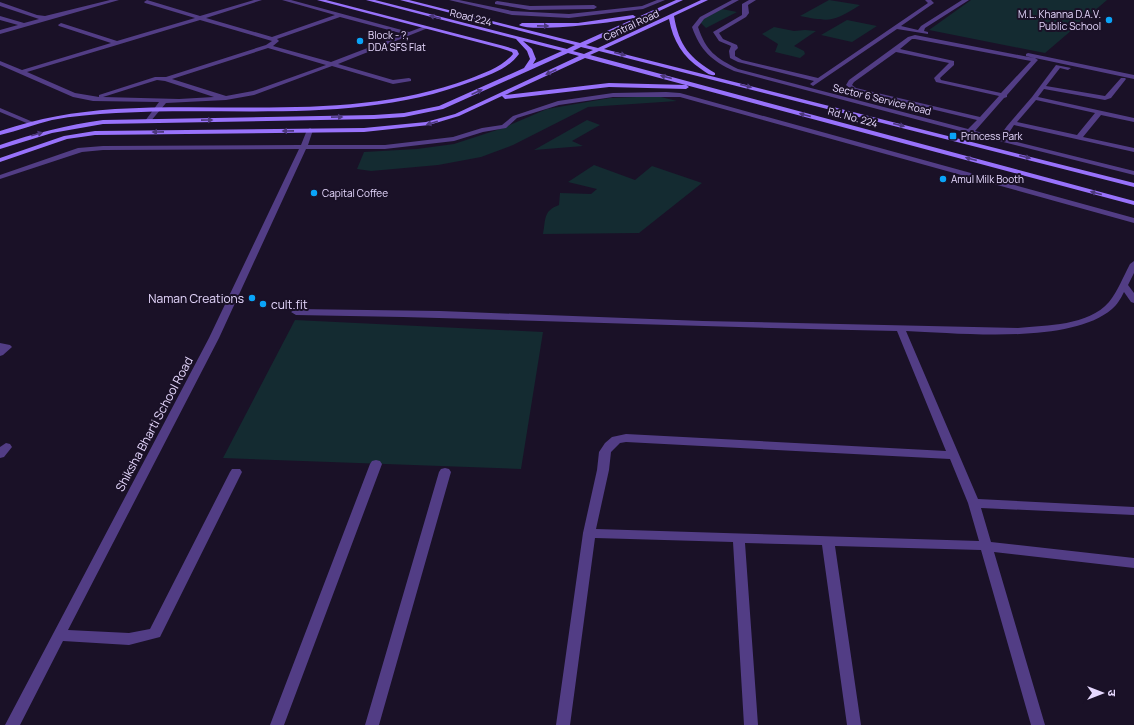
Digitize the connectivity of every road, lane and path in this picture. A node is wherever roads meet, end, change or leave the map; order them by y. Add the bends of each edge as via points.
1 (116, 0) edge
2 (259, 0) edge
3 (284, 0) edge
4 (320, 0) edge
5 (369, 0) edge
6 (403, 0) edge
7 (452, 0) edge
8 (483, 0) edge
9 (662, 0) edge
10 (680, 0) edge
11 (704, 0) edge
12 (736, 0) edge
13 (754, 0) edge
14 (928, 0) edge
15 (956, 0) edge
16 (965, 1) edge
17 (147, 2) dead end
18 (633, 2) dead end
19 (0, 4) edge
20 (649, 14) junction
21 (340, 15) junction
22 (671, 16) junction
23 (0, 18) edge
24 (49, 18) junction
25 (198, 18) junction
26 (490, 21) junction
27 (25, 25) junction
28 (61, 25) dead end
29 (897, 26) junction
30 (425, 28) junction
31 (0, 32) edge
32 (496, 32) junction
33 (922, 32) junction
34 (410, 34) junction
35 (514, 37) junction
36 (272, 39) junction
37 (474, 41) junction
38 (116, 43) junction
39 (582, 45) junction
40 (268, 46) junction
41 (600, 49) junction
42 (895, 50) junction
43 (567, 51) junction
44 (587, 56) junction
45 (1036, 59) junction
46 (0, 63) edge
47 (1059, 64) junction
48 (331, 65) junction
49 (526, 70) junction
50 (22, 72) junction
51 (1134, 77) edge
52 (166, 79) junction
53 (1123, 79) junction
54 (408, 80) dead end
55 (818, 80) junction
56 (725, 81) junction
57 (1134, 81) edge
58 (1043, 87) junction
59 (708, 89) junction
60 (805, 90) junction
61 (1005, 96) junction
62 (226, 98) junction
63 (1034, 98) junction
64 (93, 99) junction
65 (493, 99) junction
66 (164, 100) junction
67 (0, 110) edge
68 (156, 111) junction
69 (1100, 112) junction
70 (982, 119) junction
71 (1134, 120) edge
72 (148, 121) junction
73 (1013, 122) junction
74 (31, 123) junction
75 (310, 130) junction
76 (970, 132) junction
77 (0, 133) edge
78 (1078, 138) junction
79 (1001, 140) junction
80 (304, 146) junction
81 (0, 147) edge
82 (1134, 150) edge
83 (0, 160) edge
84 (1134, 172) edge
85 (0, 177) edge
86 (1134, 185) edge
87 (1134, 203) edge
88 (1134, 221) edge
89 (1134, 264) edge
90 (1124, 285) junction
91 (1134, 300) edge
92 (296, 312) dead end
93 (900, 328) junction
94 (0, 346) edge
95 (0, 353) edge
96 (954, 455) junction
97 (376, 464) dead end
98 (236, 472) dead end
99 (445, 472) dead end
100 (974, 503) junction
101 (1134, 511) edge
102 (589, 533) junction
103 (739, 538) junction
104 (828, 541) junction
105 (986, 546) junction
106 (1134, 563) edge
107 (59, 635) junction
108 (12, 725) edge
109 (277, 725) edge
110 (372, 725) edge
111 (563, 725) edge
112 (751, 725) edge
113 (854, 725) edge
114 (1038, 725) edge

1 - 24 street
2 - 25 street
3 - 21 street
4 - 30 main road
32 -> 5 main road, Road 224
6 - 26 main road, Road 224
7 - 9 street via 512,13 569,16 643,7
8 - 18 street via 546,8
10 - 20 main road, Central Road
11 - 22 main road, Central Road
12 - 60 street, Sector 6 Service Road via 702,18 695,27 703,49 714,60 736,70
13 - 55 street via 745,4 744,16 716,32 721,40 734,45 732,57 740,62
14 - 29 street via 931,3
15 - 16 street
16 - 33 street via 923,27
17 - 25 street
19 - 24 street via 36,17
26 -> 20 main road via 565,26 595,24
20 - 39 main road, Central Road
21 - 34 street
21 - 36 street
22 - 41 main road, Central Road
22 - 56 main road via 677,43 685,53 698,65
23 - 27 street
24 - 27 street
25 - 36 street
25 - 38 street
26 - 39 main road, Road 224
27 - 31 street
28 - 38 street
29 - 33 street
29 - 55 street
30 - 34 street
30 - 37 main road
32 - 35 main road, Road 224
32 - 37 main road
33 - 45 street
34 - 48 street
35 - 43 main road, Road 224
35 - 49 main road via 530,50 533,59
36 - 40 street via 276,41
37 - 68 main road via 515,51 516,54 507,64 450,89 421,97 360,107
38 - 50 street
39 - 41 main road, Rd. No. 224
39 - 43 main road, Central Road
40 - 48 street
40 - 52 street
41 - 44 main road, Central Road
41 -> 56 main road, Rd. No. 224
42 - 45 street via 915,37
42 - 61 street via 952,62 937,78 938,81
42 - 70 street via 849,85 854,89
43 - 44 main road, Rd. No. 224
43 - 49 main road, Central Road
59 -> 44 main road, Rd. No. 224
44 -> 65 main road, Central Road
45 - 47 street
45 - 61 street
46 - 50 street
47 - 51 street
47 - 53 street
47 - 58 street
48 - 54 street via 392,82
48 - 62 street via 254,93
72 -> 49 main road, Central Road via 404,115 441,108
50 - 64 street via 73,95
52 - 62 street
52 - 64 street via 157,78
53 - 57 street
53 - 58 street via 1109,97 1105,98
55 - 60 street
56 -> 86 main road, Rd. No. 224
58 - 63 street
59 - 65 main road via 609,85
87 -> 59 main road, Rd. No. 224
60 - 76 street, Sector 6 Service Road
61 - 70 street
62 - 66 street
63 - 69 street
63 - 73 street
64 - 66 street
65 -> 75 main road, Central Road via 457,115 427,124 364,130
66 - 68 street
67 - 74 street
68 - 72 street
68 - 74 main road via 70,115
69 - 71 street
69 - 78 street
70 - 76 street
81 -> 72 main road, Central Road via 72,125
73 - 78 street
73 - 79 street
74 - 77 main road
75 - 80 street, Shiksha Bharti School Road
75 -> 83 main road, Central Road via 95,132 66,137
76 - 79 street, Sector 6 Service Road
78 - 82 street
79 - 84 street, Sector 6 Service Road
80 - 85 street via 96,148 44,161
80 - 88 street via 354,148 417,145 504,127 515,117 558,103 613,95 680,95
80 - 107 street, Shiksha Bharti School Road via 214,338
89 - 90 street
90 - 91 street
90 - 93 street via 1108,308 1083,321 1058,327 1018,331
92 - 93 street
93 - 96 street
94 - 95 street via 7,347
96 - 100 street
96 - 102 street via 626,438 616,440 605,452
97 - 109 street
98 - 107 street via 155,633 129,639
99 - 110 street
100 - 101 street
100 - 105 street
102 - 103 street
102 - 111 street
103 - 104 street
103 - 112 street
104 - 105 street
104 - 113 street
105 - 106 street
105 - 114 street
107 - 108 street, Shiksha Bharti School Road

